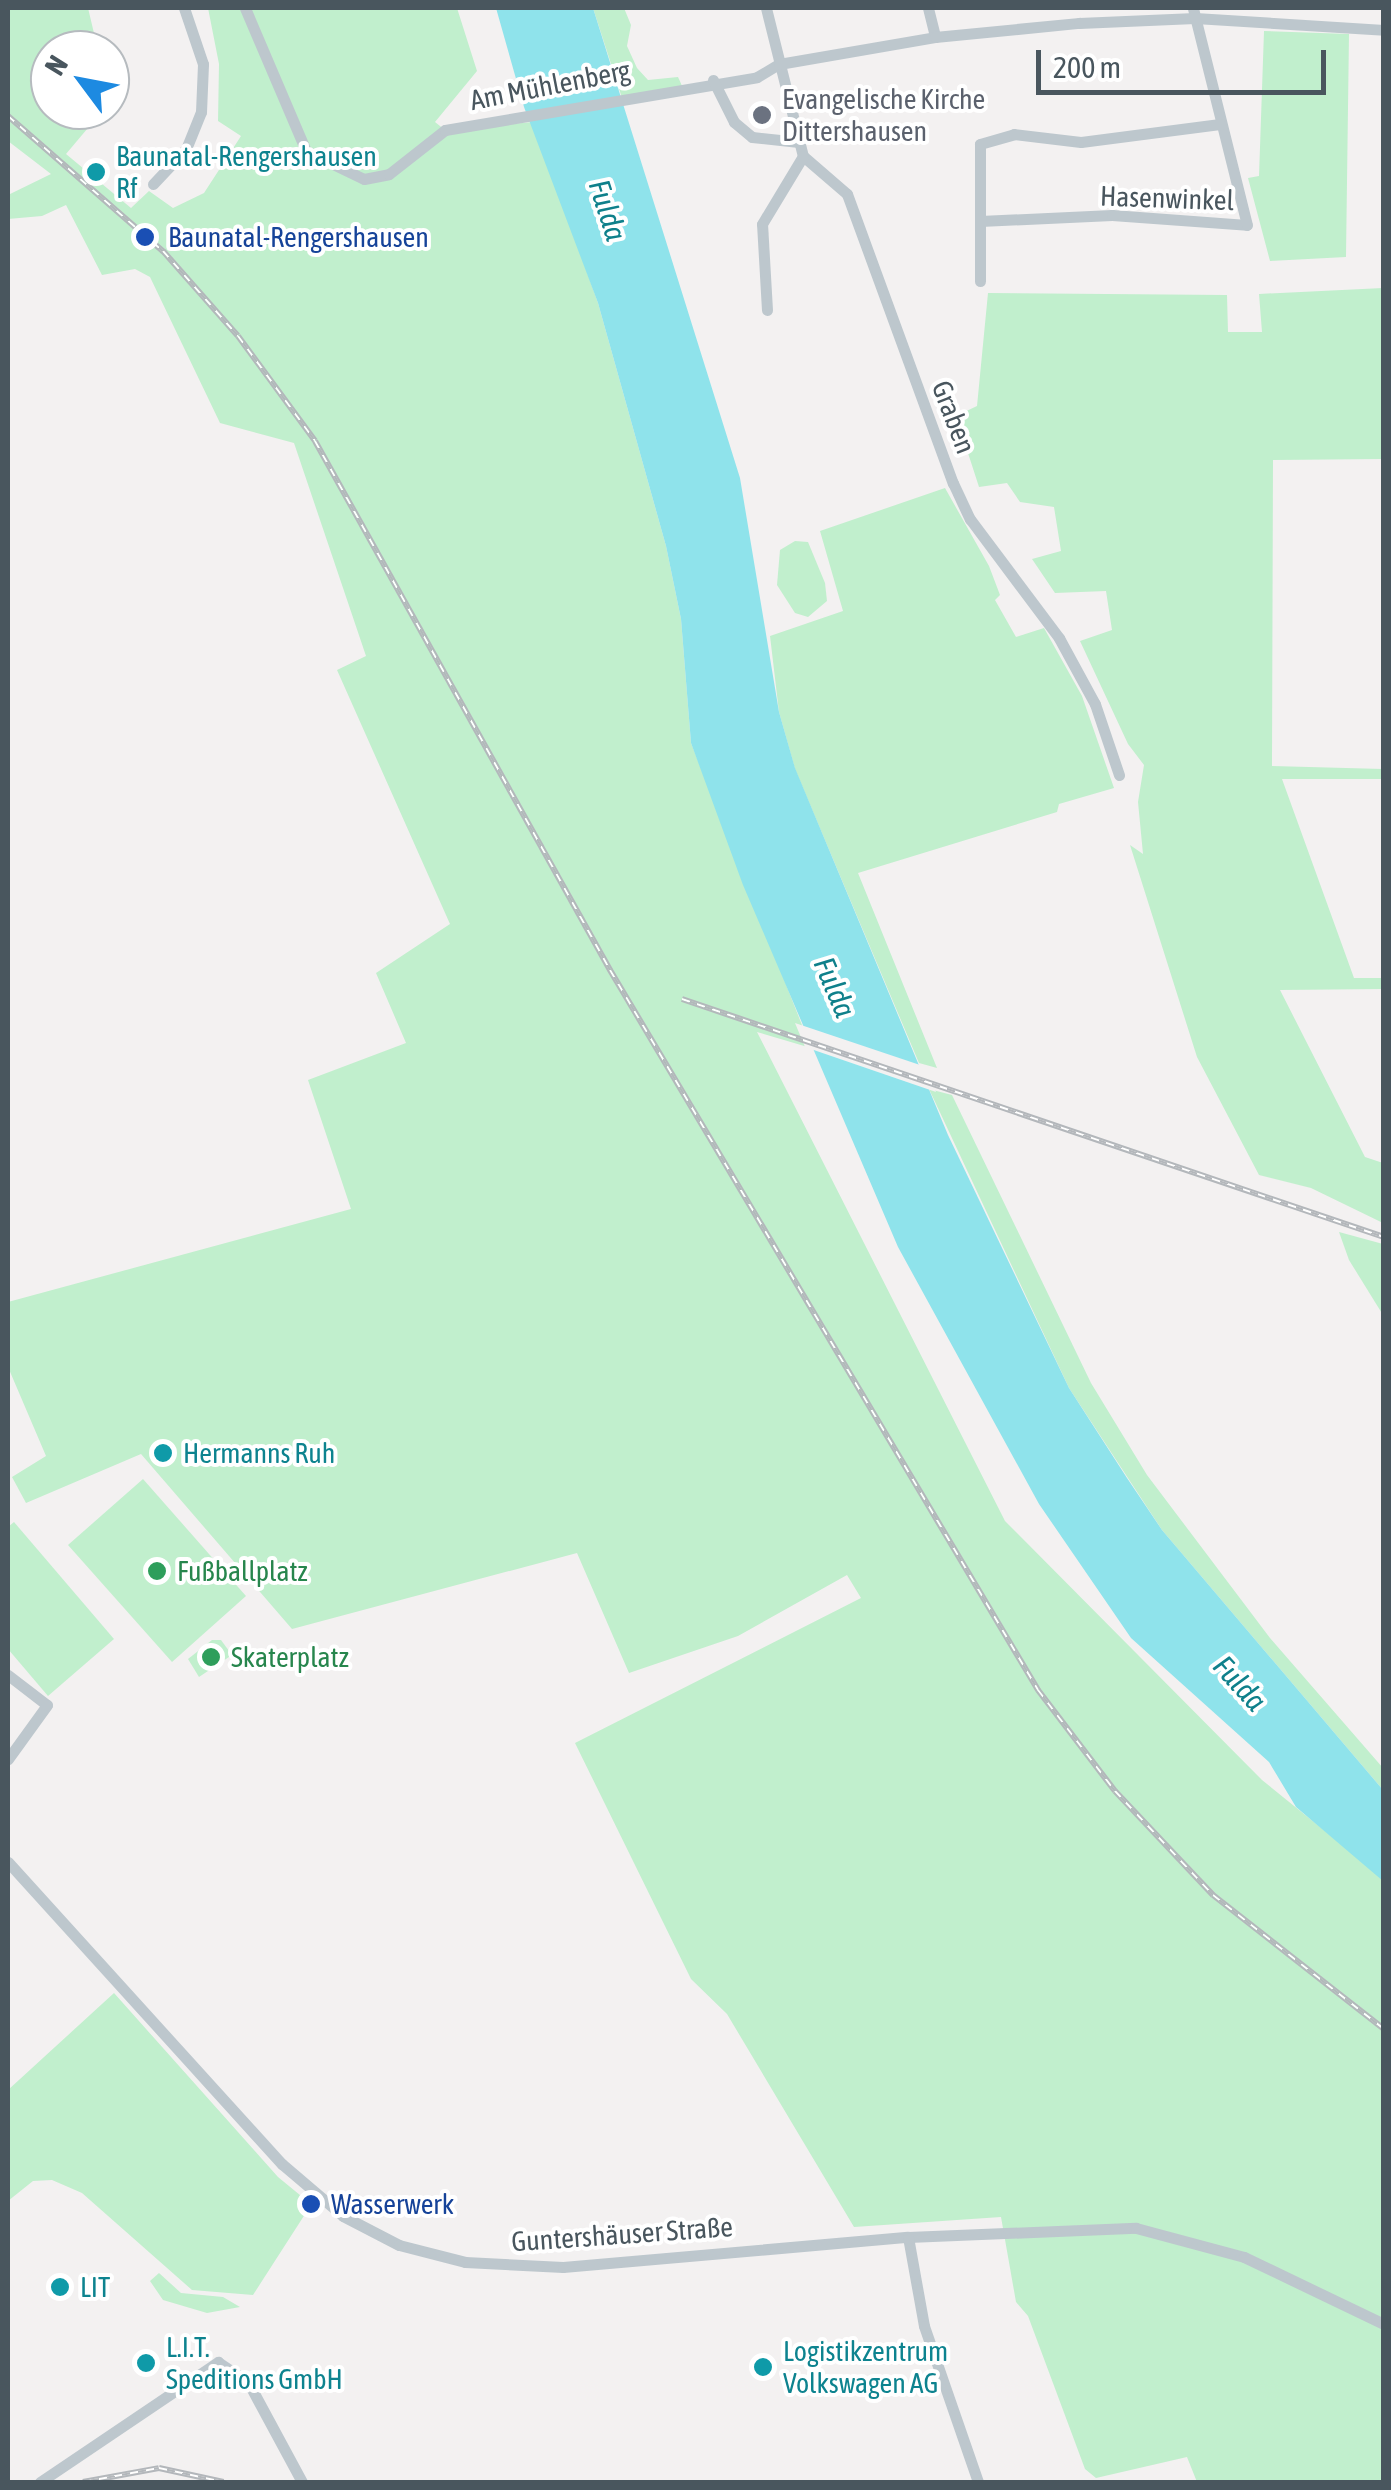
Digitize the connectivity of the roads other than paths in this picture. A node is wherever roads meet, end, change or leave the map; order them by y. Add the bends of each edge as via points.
1 (184, 8) edge
2 (245, 8) edge
3 (766, 8) edge
4 (928, 8) edge
5 (1194, 13) edge
6 (1384, 30) edge
7 (935, 37) junction
8 (779, 64) junction
9 (714, 80) junction
10 (1220, 124) junction
11 (799, 142) junction
12 (803, 156) junction
13 (154, 184) dead end
14 (980, 221) junction
15 (980, 281) dead end
16 (767, 310) dead end
17 (1119, 775) dead end
18 (8, 1675) edge
19 (8, 1758) edge
20 (8, 1862) edge
21 (908, 2236) junction
22 (1384, 2324) edge
23 (40, 2482) edge
24 (302, 2482) edge
25 (978, 2482) edge

1 - 13 street via 202,64 201,112 186,150
2 - 9 street, Am Mühlenberg via 306,150 343,173 377,179 445,130
3 - 8 street
4 - 7 street
5 - 6 street, Am Mühlenberg
5 - 7 street, Am Mühlenberg
5 - 10 street, Hasenwinkel
7 - 8 street, Am Mühlenberg
8 - 9 street, Am Mühlenberg via 758,77
8 - 11 street
9 - 11 street via 734,122 752,138
10 - 14 street, Hasenwinkel via 1081,142 992,138 977,151
10 - 14 street, Hasenwinkel via 1247,226 1112,216
11 - 12 street
12 - 16 street via 762,224
12 - 17 street, Graben via 848,194 953,483 970,519 1059,638 1096,704
14 - 15 street, Hasenwinkel
18 - 19 street via 47,1705
20 - 21 street, Guntershäuser Straße via 282,2164 343,2216 399,2246 529,2268
21 - 22 street, Guntershäuser Straße via 1112,2227 1168,2234 1244,2257
21 - 25 street via 924,2326
23 - 24 street via 218,2362 248,2382

